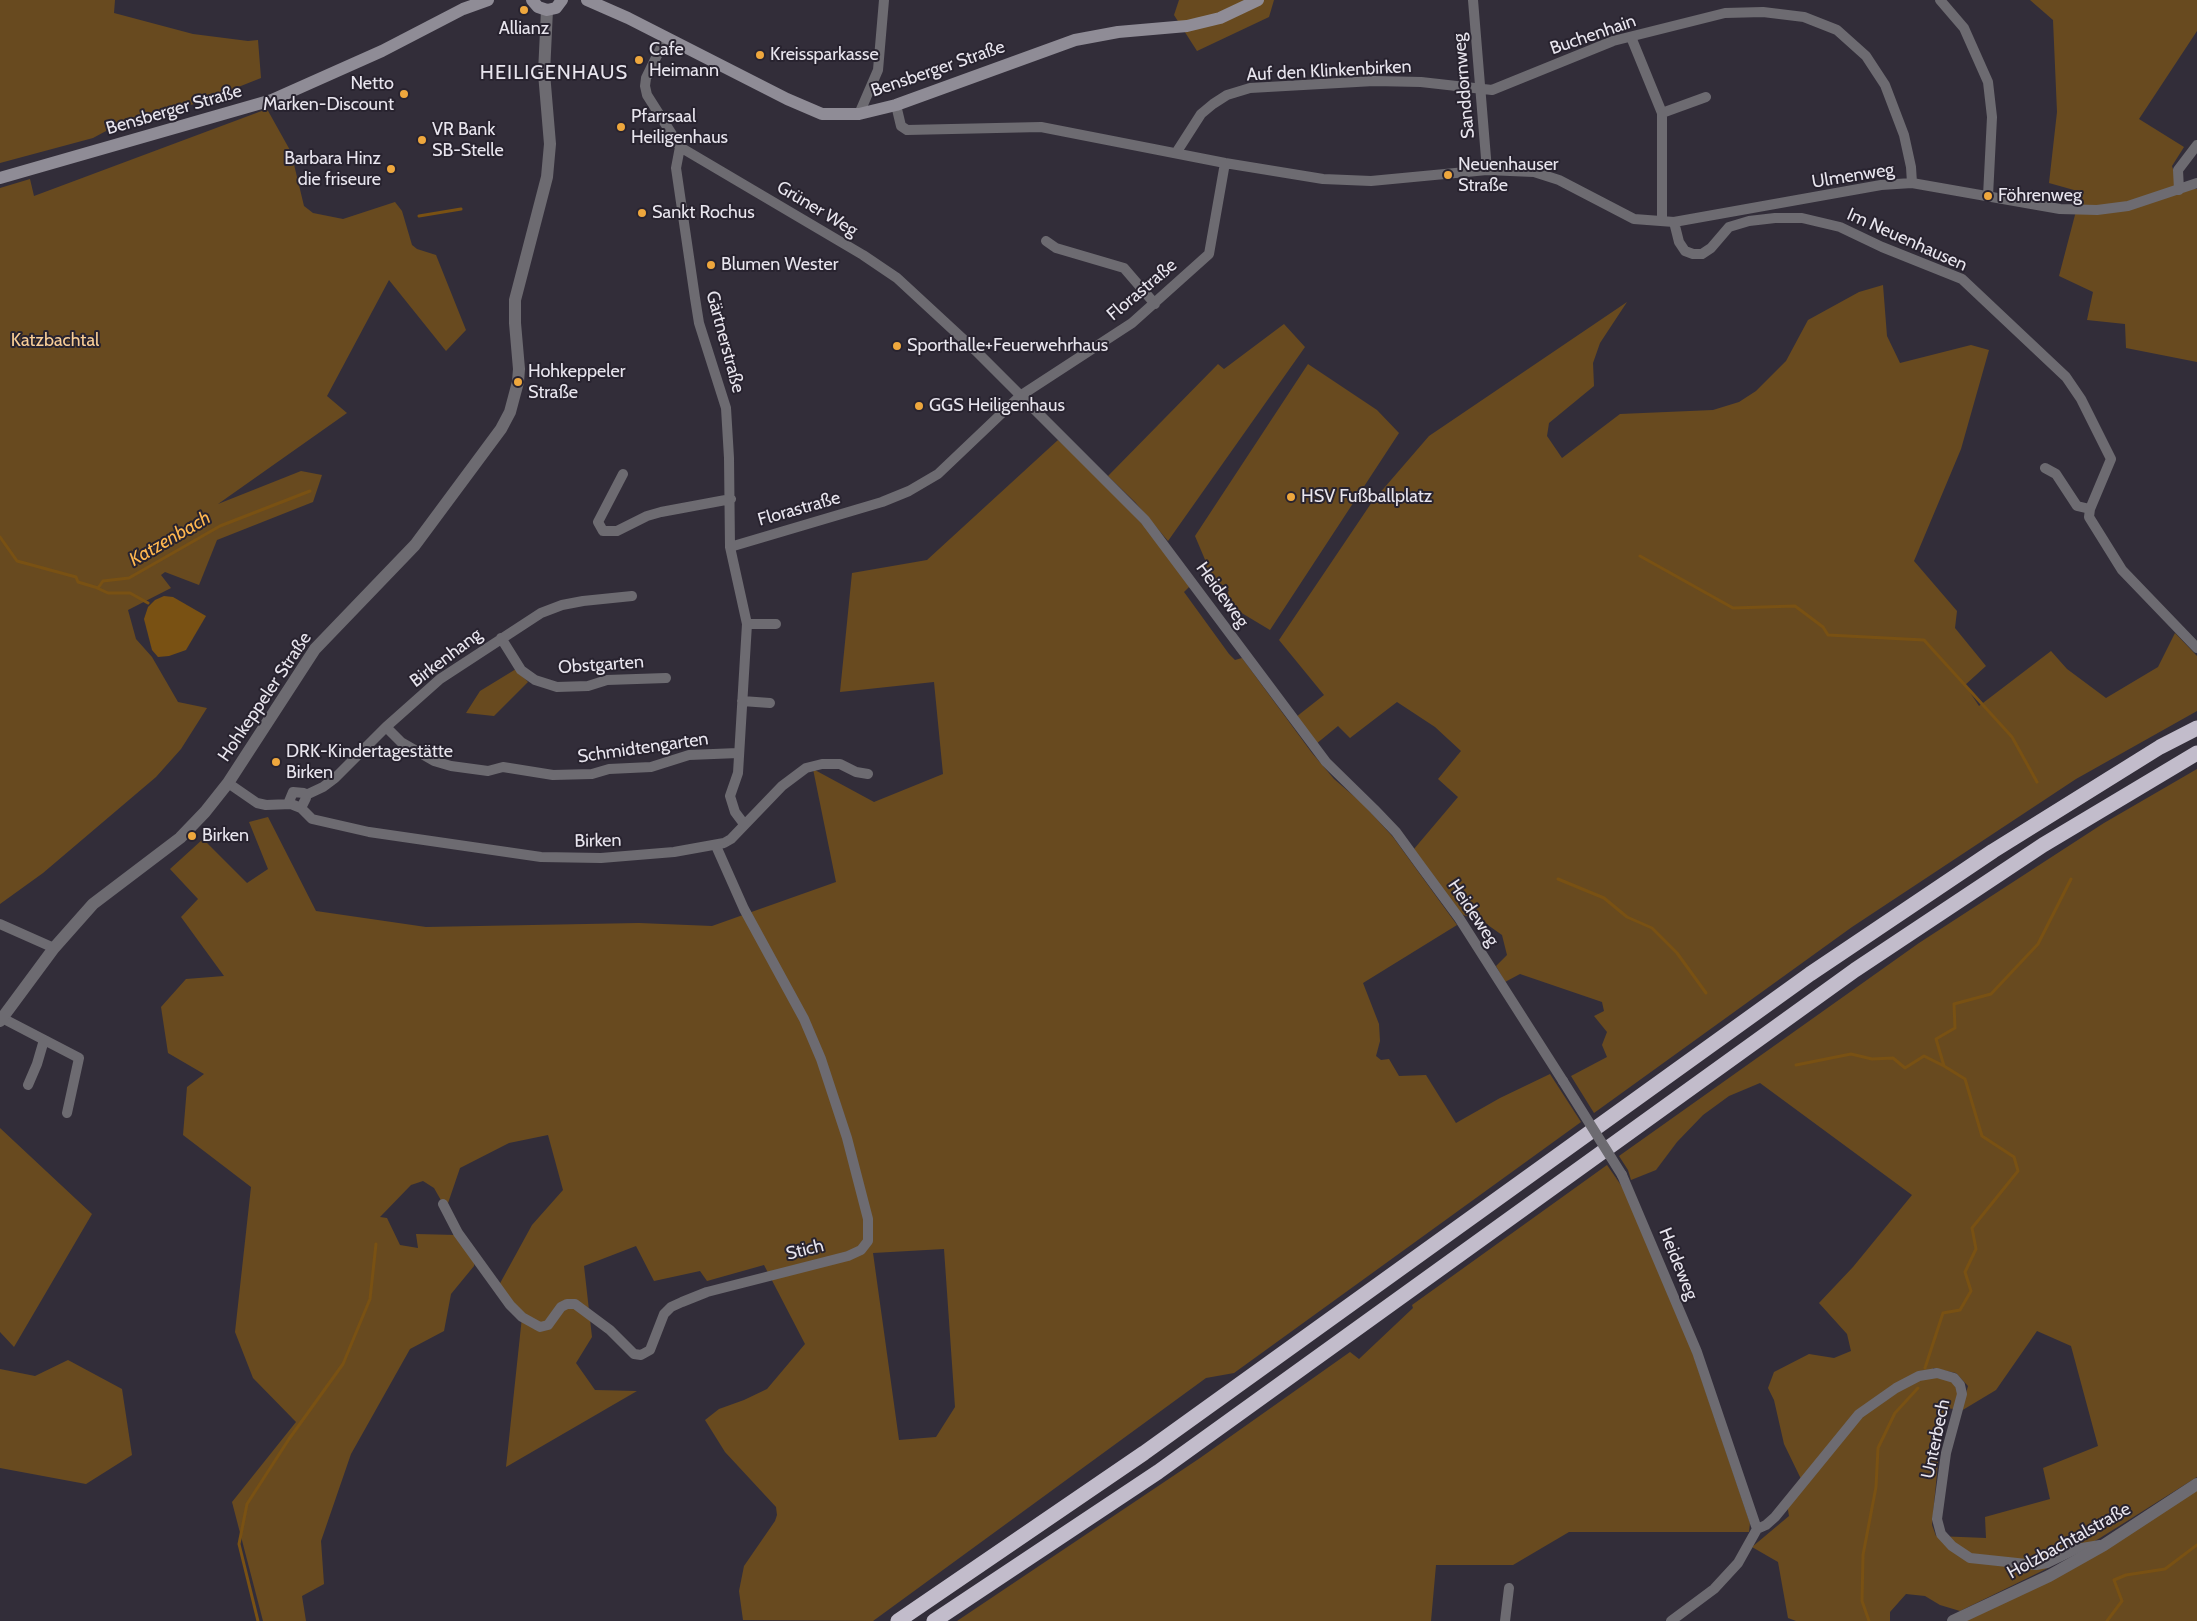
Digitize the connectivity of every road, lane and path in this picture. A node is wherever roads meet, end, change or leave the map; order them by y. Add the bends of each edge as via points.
1 (532, 0) edge
2 (562, 0) edge
3 (587, 0) edge
4 (884, 0) edge
5 (1258, 0) edge
6 (1473, 0) edge
7 (1940, 0) edge
8 (478, 1) edge
9 (547, 10) junction
10 (666, 37) junction
11 (1631, 37) junction
12 (1482, 90) junction
13 (1706, 97) dead end
14 (896, 105) junction
15 (1662, 113) junction
16 (859, 114) junction
17 (2197, 145) edge
18 (680, 147) junction
19 (1176, 153) junction
20 (1225, 163) junction
21 (1487, 170) junction
22 (0, 178) edge
23 (2197, 183) edge
24 (1912, 184) junction
25 (2179, 190) junction
26 (1988, 196) junction
27 (1662, 221) junction
28 (1674, 222) junction
29 (1046, 241) dead end
30 (1155, 304) junction
31 (1020, 396) junction
32 (2045, 468) dead end
33 (623, 474) dead end
34 (731, 499) junction
35 (2090, 509) junction
36 (730, 547) junction
37 (632, 596) dead end
38 (747, 624) junction
39 (776, 624) dead end
40 (501, 638) junction
41 (2197, 648) edge
42 (666, 678) dead end
43 (742, 701) junction
44 (770, 703) dead end
45 (386, 727) junction
46 (2197, 728) edge
47 (738, 753) junction
48 (2197, 754) edge
49 (868, 774) dead end
50 (228, 783) junction
51 (306, 795) junction
52 (288, 804) junction
53 (301, 808) junction
54 (744, 824) junction
55 (716, 846) junction
56 (0, 924) edge
57 (54, 948) junction
58 (1, 1020) edge
59 (44, 1040) junction
60 (28, 1085) dead end
61 (67, 1113) dead end
62 (443, 1204) dead end
63 (2197, 1484) edge
64 (1755, 1532) junction
65 (2104, 1545) junction
66 (1508, 1588) dead end
67 (898, 1621) edge
68 (934, 1621) edge
69 (1505, 1621) edge
70 (1671, 1621) edge
71 (1953, 1621) edge

1 - 9 main road
2 - 9 main road via 556,8
3 - 10 main road, Bensberger Straße
4 - 16 street via 878,70
5 - 14 main road, Bensberger Straße via 1220,18 1187,26 1118,32 1075,40
6 - 12 street, Sanddornweg
7 - 26 street via 1964,28 1988,82 1992,118
8 - 22 main road, Bensberger Straße via 382,51 272,100
9 - 50 street, Hohkeppeler Straße via 544,73 549,121 548,162 543,194 515,300 519,370 510,412 501,429 415,545 315,649
10 - 16 main road, Bensberger Straße via 822,114
10 - 18 street, Grüner Weg via 645,86 647,95
11 - 12 street, Buchenhain via 1613,41 1492,90
11 - 15 street
11 - 24 street, Buchenhain via 1725,13 1763,12 1804,17 1837,30 1866,56 1886,85 1904,135
12 - 19 street, Auf den Klinkenbirken via 1421,82 1374,81 1250,88 1227,95 1201,114
12 - 21 street, Sanddornweg
13 - 15 street
14 - 16 main road, Bensberger Straße
14 - 19 street via 901,126 907,130 1041,127
15 - 27 street
17 - 25 street via 2178,170
18 - 31 street, Grüner Weg via 897,278
18 - 34 street, Gärtnerstraße via 676,168 696,306 726,408
19 - 20 street
20 - 21 street via 1323,179 1371,181
20 - 30 street, Florastraße via 1209,254
21 - 27 street via 1521,170 1548,175 1634,219
23 - 25 street, Ulmenweg
24 - 26 street, Ulmenweg
24 - 28 street, Ulmenweg via 1881,185
25 - 26 street, Ulmenweg via 2128,206 2097,210 2060,209
27 - 28 street
28 - 35 street, Im Neuenhausen via 1679,242 1685,250 1702,254 1729,227 1749,220 1802,218 1840,228 1962,279 2066,377 2081,399 2111,459
29 - 30 street via 1056,248 1124,268
30 - 31 street, Florastraße via 1132,324
31 - 36 street, Florastraße via 938,474 909,491 851,512
31 - 64 street, Heideweg, bridge via 1145,520 1326,762 1396,832 1459,918 1622,1175 1697,1352
32 - 35 street via 2056,474 2077,506
33 - 34 street via 598,522 603,531 617,531 661,512
34 - 36 street, Gärtnerstraße
35 - 41 street via 2089,517 2122,570
36 - 38 street
37 - 40 street, Birkenhang via 562,605 541,613
38 - 39 street
38 - 43 street
40 - 42 street, Obstgarten via 521,670 535,680 557,687 588,686 607,680
40 - 45 street, Birkenhang via 440,679
43 - 44 street
43 - 47 street
45 - 47 street, Schmidtengarten via 402,742 434,761 488,771 503,767 553,775 592,774 609,769 651,767 688,755
45 - 51 street, Birkenhang via 336,778
46 - 67 highway via 2160,747 1993,851 1810,974 1144,1453
47 - 54 street via 738,773 730,801
48 - 68 highway via 2043,845 1855,970 1173,1461
49 - 54 street, Birken via 840,764 806,768 782,786
50 - 52 street, Birken via 257,803
50 - 57 street, Hohkeppeler Straße via 180,838 93,904
51 - 52 street via 292,792
51 - 53 street
52 - 53 street, Birken
53 - 55 street, Birken via 312,819 369,832 541,857 633,856
54 - 55 street, Birken via 731,839
55 - 62 street, Stich via 744,909 804,1019 821,1059 850,1147 868,1219 868,1241 861,1250 848,1256 708,1292 676,1304 664,1314 650,1350 641,1355 634,1354 610,1330 575,1304 561,1307 548,1325 540,1327 522,1317 458,1233
56 - 57 street
57 - 58 street, Hohkeppeler Straße
58 - 59 street
59 - 60 street
59 - 61 street via 79,1058
63 - 65 street, Holzbachtalstraße
64 - 65 street, Unterbech via 1788,1503 1859,1414 1919,1376 1937,1374 1954,1378 1962,1394 1946,1453 1937,1518 1941,1534 1952,1546 1970,1558 2036,1564 2047,1563 2076,1550
64 - 70 street via 1738,1563 1714,1589
65 - 71 street, Holzbachtalstraße via 2048,1576
66 - 69 street

